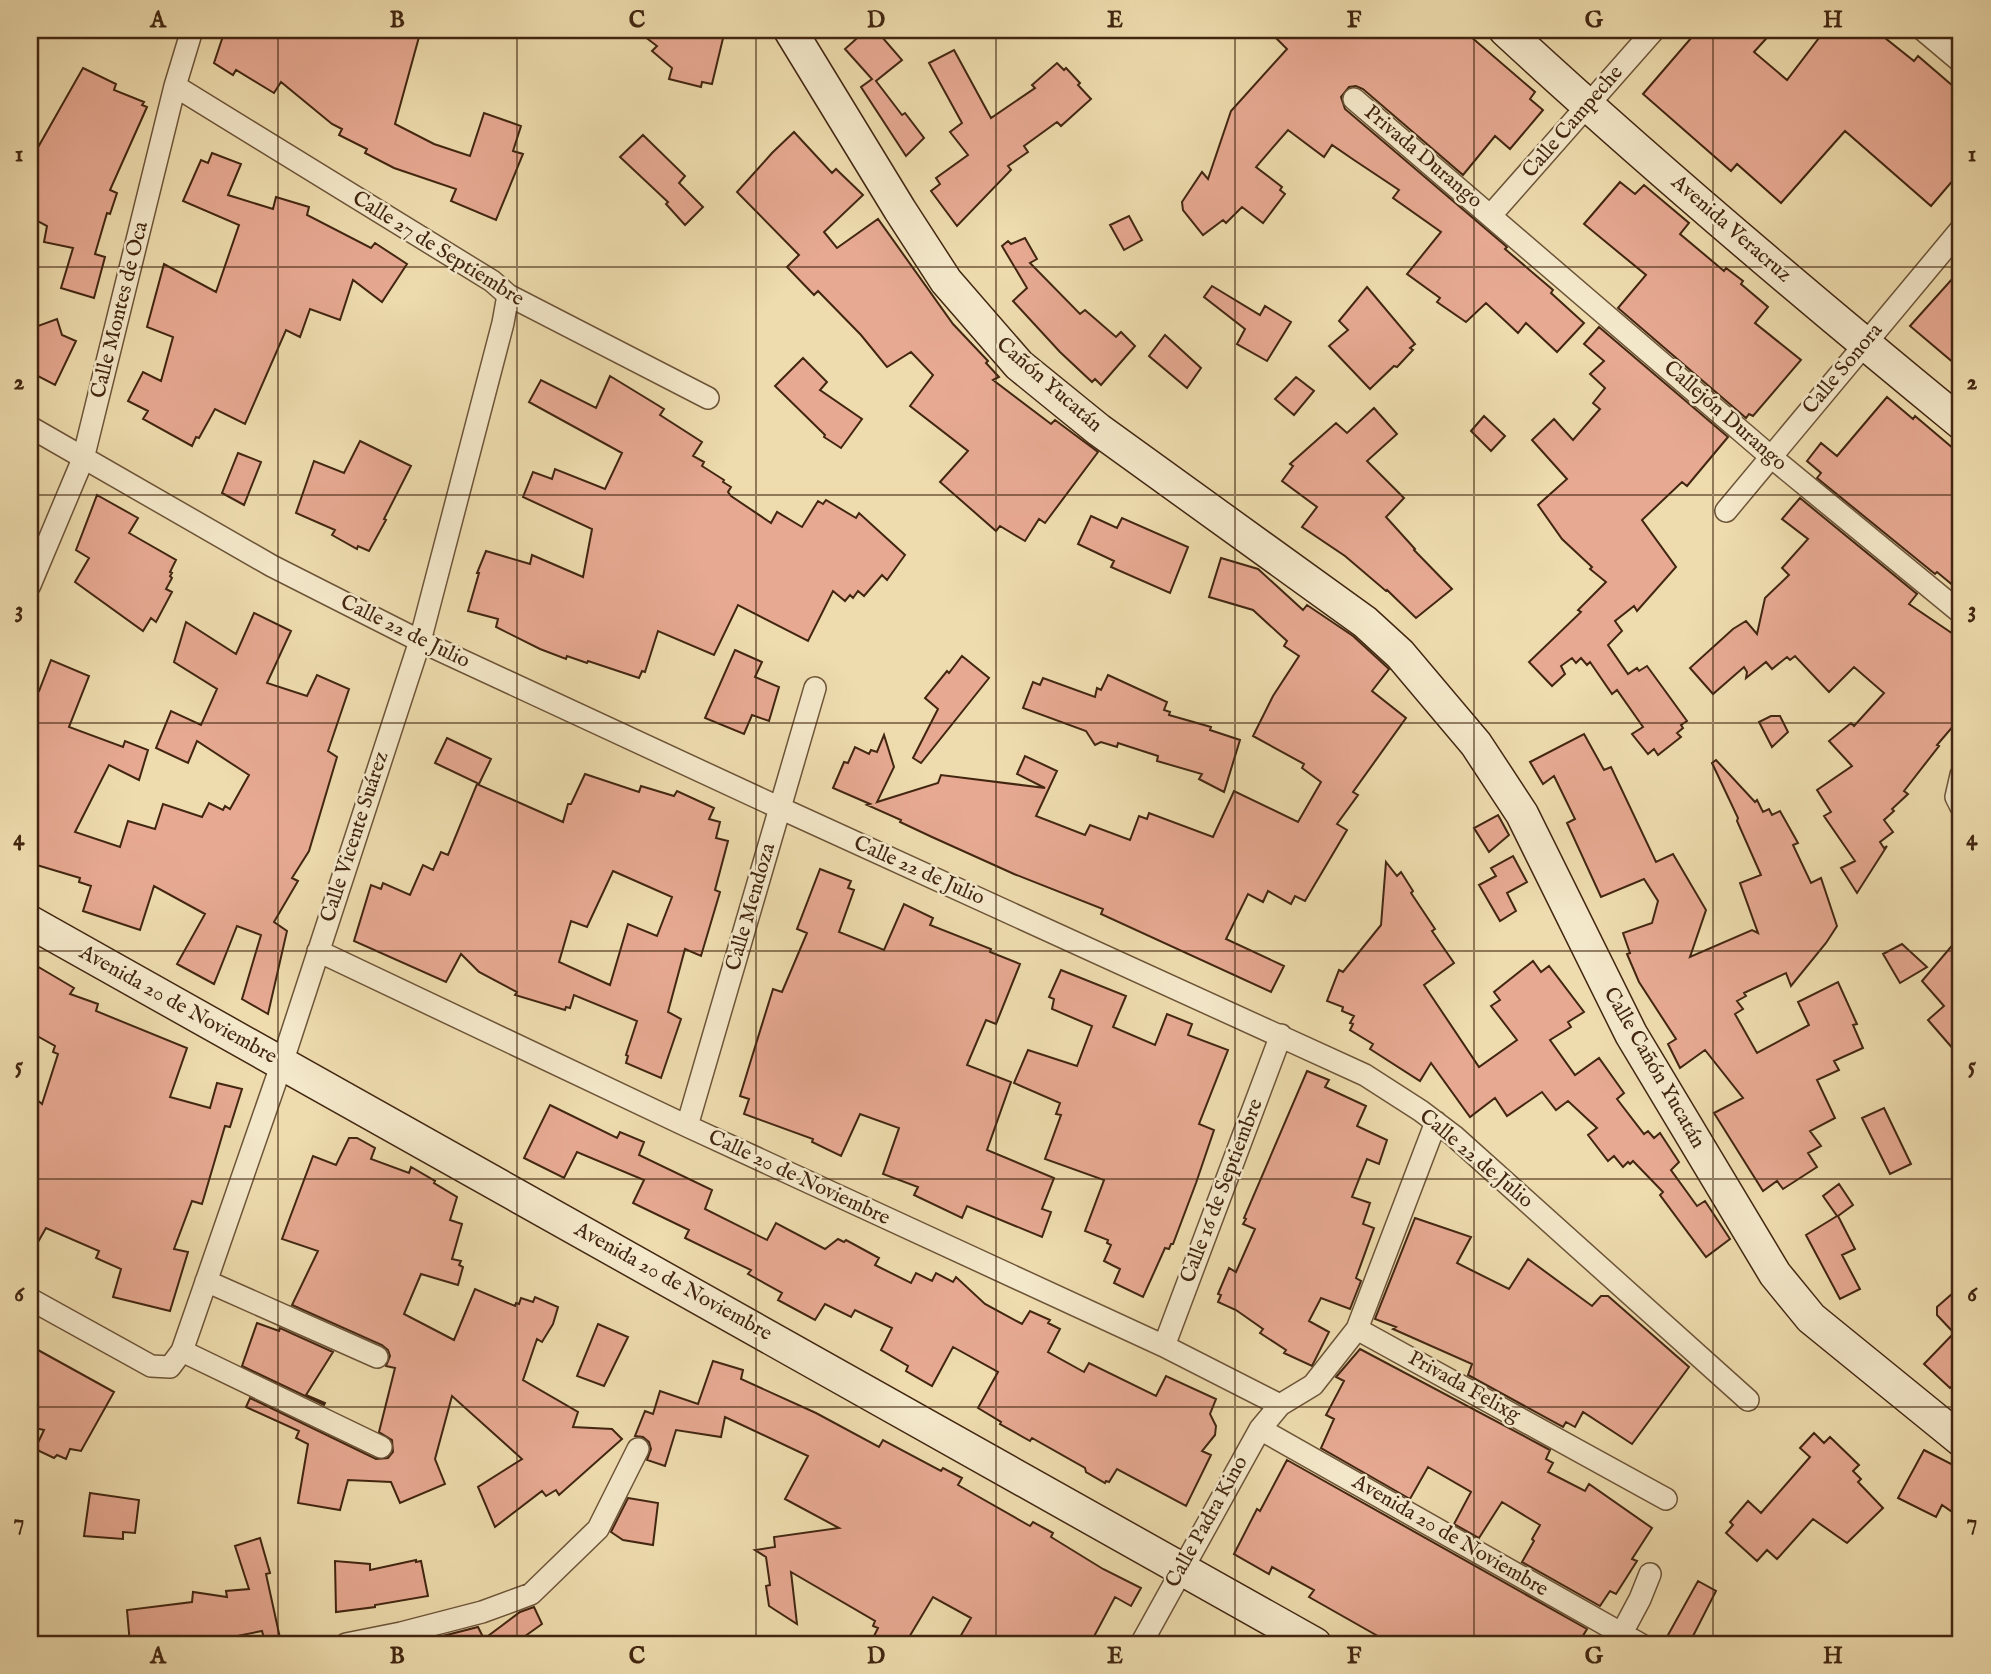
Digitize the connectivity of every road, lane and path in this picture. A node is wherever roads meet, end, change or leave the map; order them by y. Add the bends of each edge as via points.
1 (192, 30) edge
2 (790, 30) edge
3 (1505, 30) edge
4 (1654, 30) edge
5 (1923, 30) edge
6 (1961, 62) edge
7 (176, 86) junction
8 (1354, 99) dead end
9 (1587, 106) junction
10 (1492, 215) junction
11 (1961, 229) edge
12 (508, 295) junction
13 (1864, 344) junction
14 (708, 398) dead end
15 (1961, 423) edge
16 (30, 427) edge
17 (1770, 456) junction
18 (83, 459) junction
19 (1726, 511) dead end
20 (30, 584) edge
21 (1961, 614) edge
22 (420, 641) junction
23 (1400, 654) joint
24 (815, 688) dead end
25 (1961, 775) edge
26 (1961, 807) edge
27 (780, 808) junction
28 (30, 922) edge
29 (318, 951) junction
30 (1281, 1035) junction
31 (282, 1063) junction
32 (1436, 1122) junction
33 (687, 1126) junction
34 (206, 1282) junction
35 (30, 1298) edge
36 (1357, 1329) junction
37 (1164, 1346) junction
38 (377, 1357) dead end
39 (176, 1359) junction
40 (1748, 1400) dead end
41 (1280, 1405) junction
42 (1260, 1429) junction
43 (1961, 1440) edge
44 (381, 1447) dead end
45 (638, 1449) dead end
46 (1666, 1499) dead end
47 (1182, 1567) junction
48 (1650, 1574) dead end
49 (1618, 1639) edge
50 (346, 1644) edge
51 (1141, 1644) edge
52 (1315, 1644) edge
53 (1640, 1644) edge

1 - 7 street, Calle Montes de Oca
2 - 23 street, Cañón Yucatán via 946,281 1019,365 1099,430 1365,622
3 - 9 street, Avenida Veracruz
4 - 9 street, Calle Campeche
5 - 6 street
7 - 12 street, Calle 27 de Septiembre
7 - 18 street, Calle Montes de Oca
8 - 10 street, Privada Durango
9 - 10 street, Calle Campeche
9 - 13 street, Avenida Veracruz
10 - 17 street, Callejón Durango
11 - 13 street, Calle Sonora
12 - 14 street, Calle 27 de Septiembre
12 - 22 street, Calle Vicente Suárez
13 - 15 street, Avenida Veracruz
13 - 17 street, Calle Sonora
16 - 18 street, Calle 22 de Julio
17 - 19 street, Calle Sonora
17 - 21 street, Callejón Durango
18 - 20 street, Calle Montes de Oca
18 - 22 street, Calle 22 de Julio via 272,566
22 - 27 street, Calle 22 de Julio
22 - 29 street, Calle Vicente Suárez
23 - 43 street, Calle Cañón Yucatán via 1476,744 1522,814 1631,1034 1776,1274 1811,1318
24 - 27 street, Calle Mendoza
25 - 26 street via 1956,797
27 - 30 street, Calle 22 de Julio
27 - 33 street, Calle Mendoza
28 - 31 street, Avenida 20 de Noviembre
29 - 31 street, Calle Vicente Suárez
29 - 33 street, Calle 20 de Noviembre
30 - 32 street, Calle 22 de Julio via 1365,1075
30 - 37 street, Calle 16 de Septiembre
31 - 34 street, Calle Vicente Suárez
31 - 47 street, Avenida 20 de Noviembre
32 - 36 street
32 - 40 street, Calle 22 de Julio
33 - 37 street, Calle 20 de Noviembre
34 - 38 street
34 - 39 street, Calle Vicente Suárez
35 - 39 street via 151,1366
36 - 41 street via 1313,1385
36 - 46 street, Privada Felixg
37 - 41 street, Calle 20 de Noviembre
39 - 44 street
41 - 42 street, Calle Padra Kino
42 - 47 street, Calle Padra Kino
42 - 49 street, Avenida 20 de Noviembre
45 - 50 street via 598,1529 531,1594 482,1612
47 - 51 street, Calle Padra Kino
47 - 52 street, Avenida 20 de Noviembre
48 - 49 street
49 - 53 street, Avenida 20 de Noviembre

